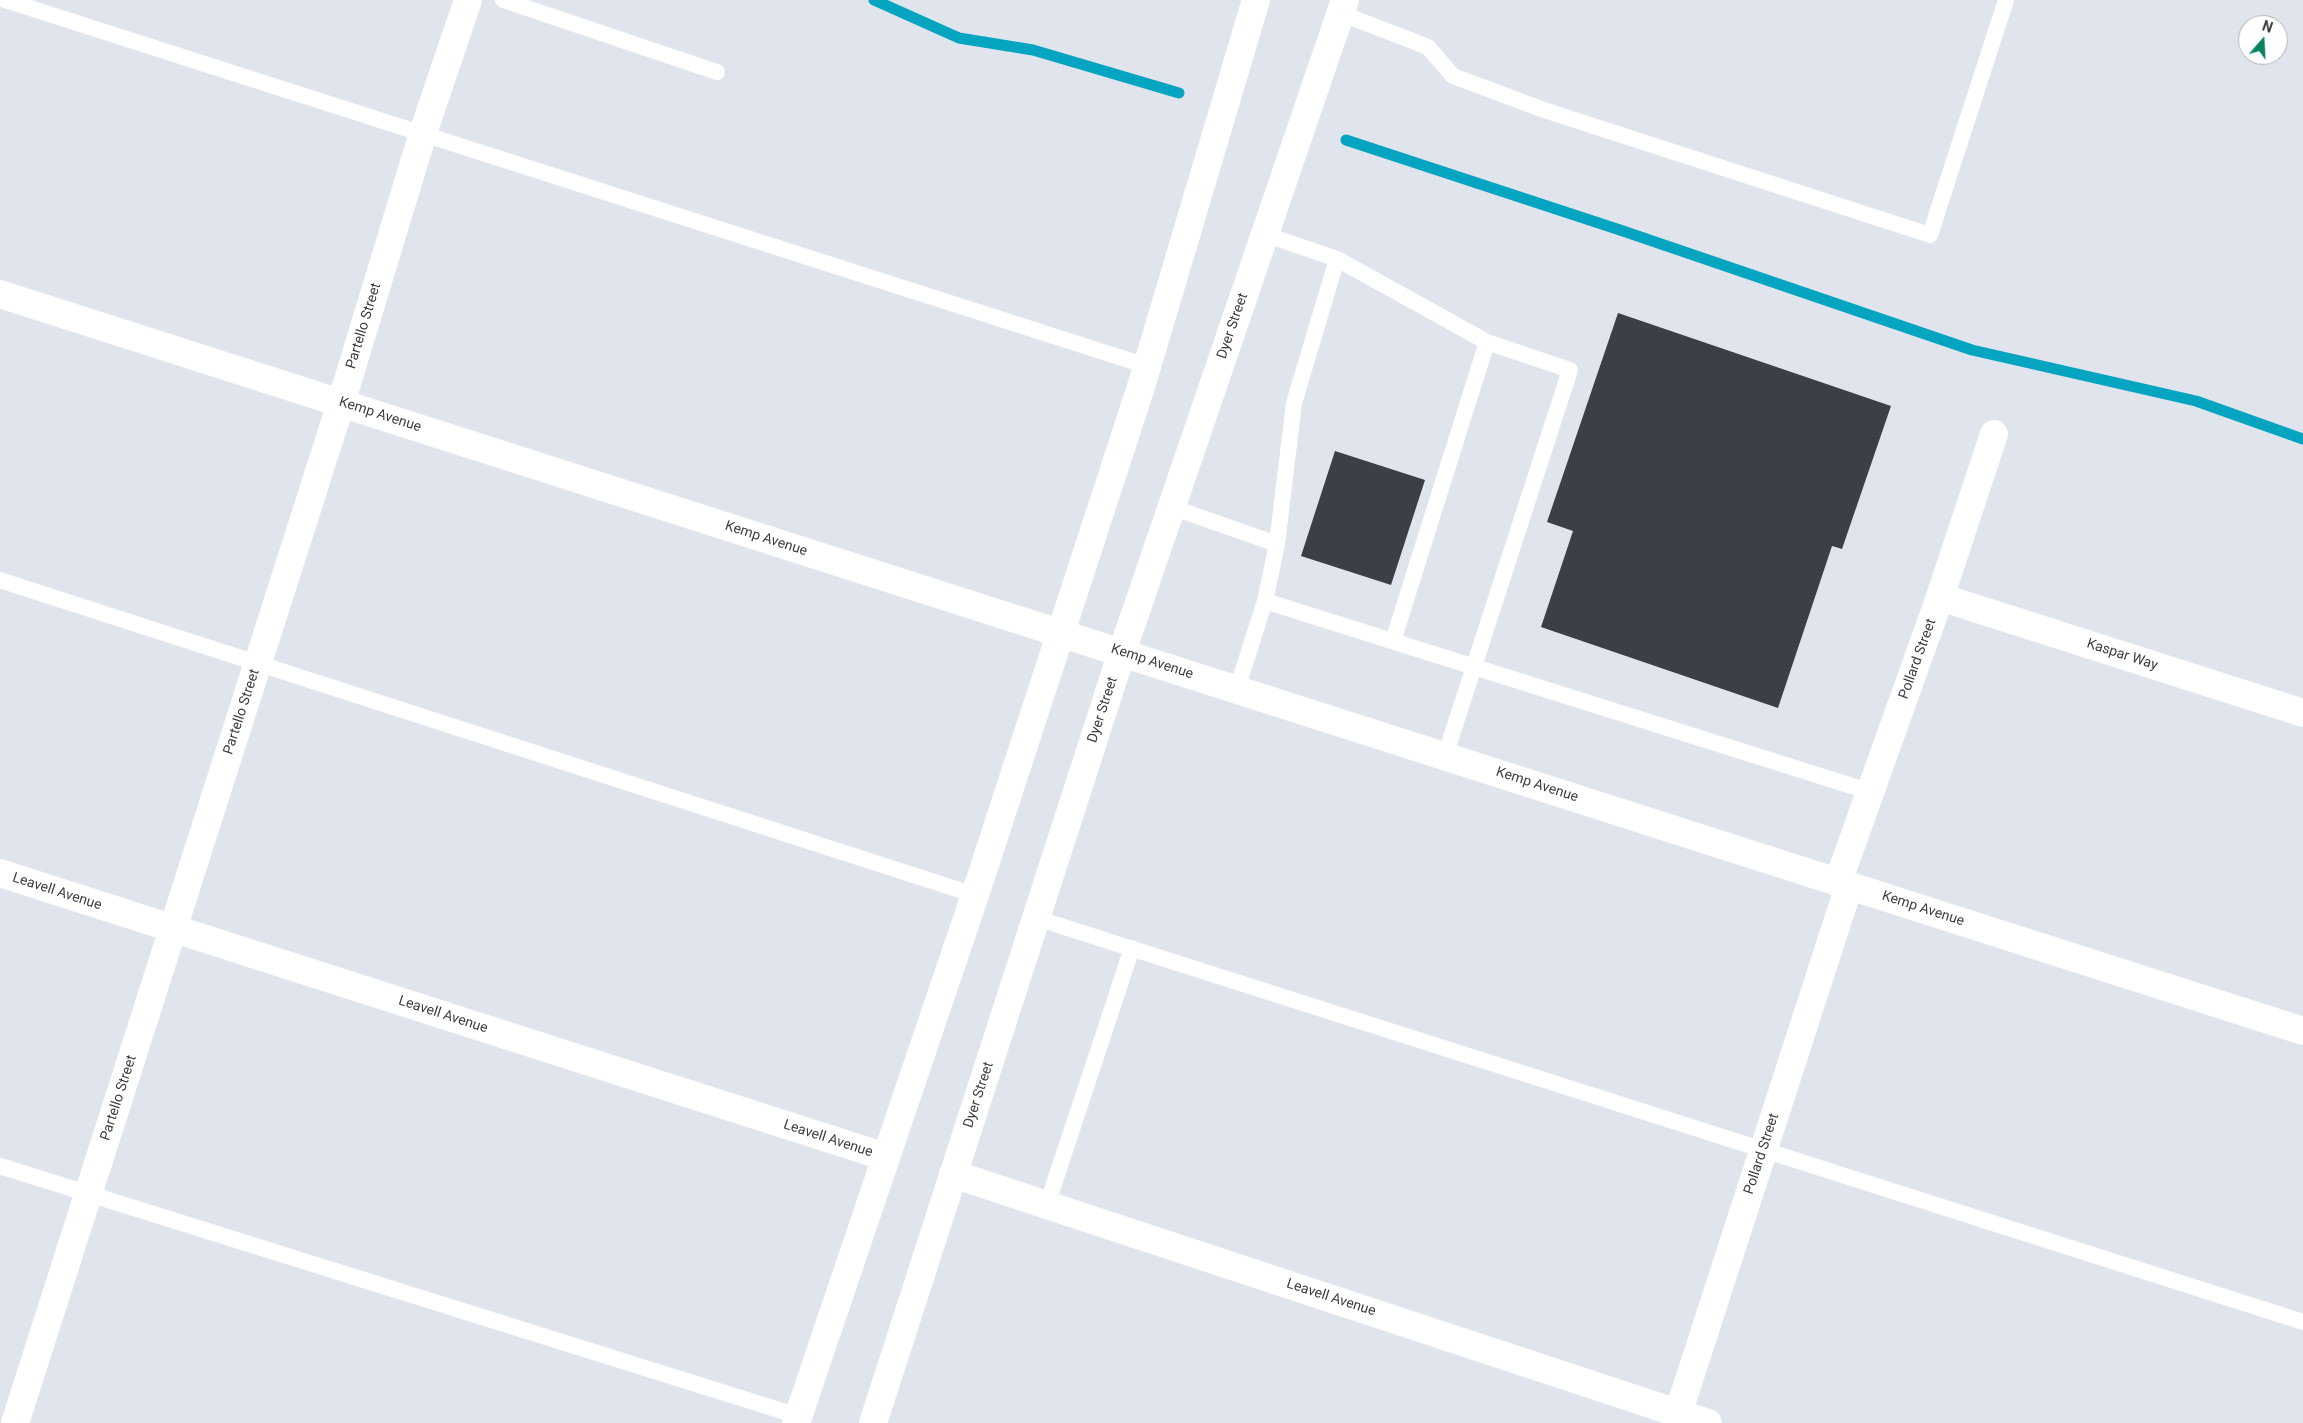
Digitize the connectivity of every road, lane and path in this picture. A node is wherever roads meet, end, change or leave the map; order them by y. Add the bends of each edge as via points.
1 (5, 0) edge
2 (468, 0) edge
3 (502, 0) edge
4 (1256, 0) edge
5 (2006, 0) edge
6 (1343, 7) edge
7 (717, 72) dead end
8 (422, 133) junction
9 (1264, 234) junction
10 (1337, 259) junction
11 (0, 294) edge
12 (1486, 342) junction
13 (1147, 366) junction
14 (341, 403) junction
15 (1994, 434) dead end
16 (1171, 507) junction
17 (1277, 544) junction
18 (0, 580) edge
19 (1940, 597) junction
20 (1265, 601) junction
21 (1061, 632) junction
22 (1392, 641) junction
23 (1122, 652) junction
24 (258, 663) junction
25 (1473, 667) junction
26 (1237, 689) junction
27 (2303, 713) edge
28 (1445, 756) junction
29 (1871, 792) junction
30 (0, 873) edge
31 (1844, 884) junction
32 (975, 895) junction
33 (1036, 918) junction
34 (173, 929) junction
35 (1132, 948) junction
36 (2303, 1031) edge
37 (1764, 1149) junction
38 (886, 1157) junction
39 (0, 1166) edge
40 (954, 1174) junction
41 (88, 1194) junction
42 (1048, 1204) junction
43 (2303, 1322) edge
44 (803, 1415) edge
45 (1676, 1418) edge
46 (15, 1423) edge
47 (873, 1423) edge
48 (1708, 1423) edge

1 - 8 lane
2 - 8 street, Partello Street
3 - 7 lane
4 - 13 street
5 - 6 lane via 1930,235 1544,110 1471,83 1453,76 1428,47
6 - 9 street, Dyer Street
8 - 13 lane
8 - 14 street, Partello Street
9 - 10 lane
9 - 16 street, Dyer Street
10 - 12 lane
10 - 17 lane via 1294,403
11 - 14 street, Kemp Avenue
12 - 22 lane
12 - 25 lane via 1570,370
13 - 21 street
14 - 21 street, Kemp Avenue
14 - 24 street, Partello Street
15 - 19 street, Pollard Street
16 - 17 lane
16 - 23 street, Dyer Street
17 - 20 lane
18 - 24 lane
19 - 27 street, Kaspar Way
19 - 29 street, Pollard Street
20 - 22 lane
20 - 26 lane
21 - 23 street, Kemp Avenue
21 - 32 street
22 - 25 lane
23 - 26 street, Kemp Avenue
23 - 33 street, Dyer Street
24 - 32 lane
24 - 34 street, Partello Street
25 - 28 lane
25 - 29 lane
26 - 28 street, Kemp Avenue
28 - 31 street, Kemp Avenue
29 - 31 street, Pollard Street
30 - 34 street, Leavell Avenue
31 - 36 street, Kemp Avenue
31 - 37 street, Pollard Street
32 - 38 street
33 - 35 lane
33 - 40 street, Dyer Street
34 - 38 street, Leavell Avenue
34 - 41 street, Partello Street
35 - 37 lane
35 - 42 lane
37 - 43 lane
37 - 45 street, Pollard Street
38 - 44 street
39 - 41 lane
40 - 42 street, Leavell Avenue
40 - 47 street, Dyer Street
41 - 44 lane
41 - 46 street, Partello Street
42 - 45 street, Leavell Avenue
45 - 48 street, Leavell Avenue

